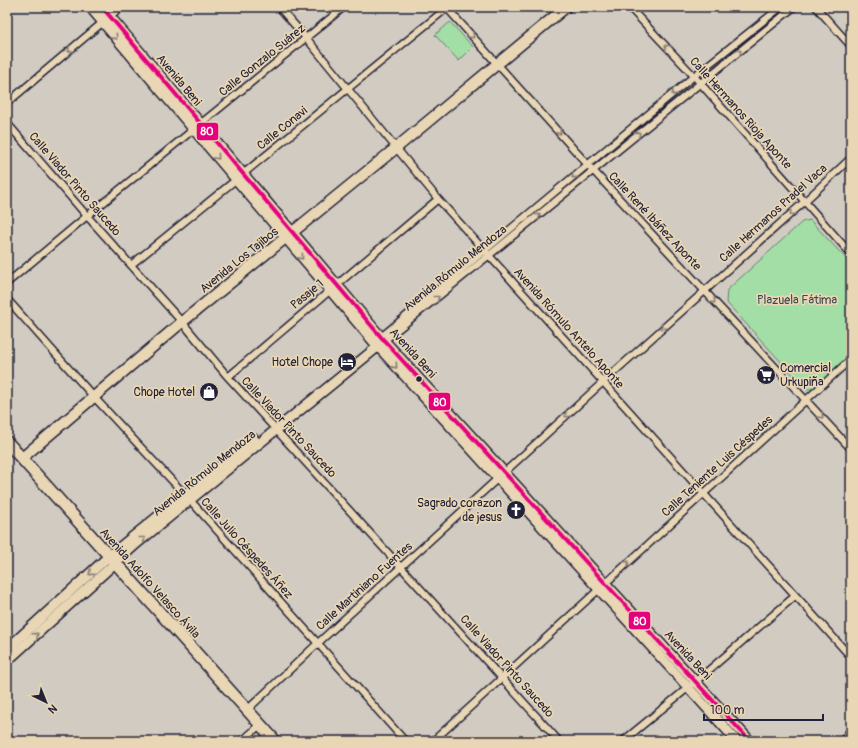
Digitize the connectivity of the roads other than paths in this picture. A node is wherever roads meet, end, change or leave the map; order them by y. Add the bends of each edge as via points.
1 (90, 7) edge
2 (102, 7) edge
3 (121, 7) edge
4 (279, 7) edge
5 (344, 7) edge
6 (566, 7) edge
7 (629, 7) edge
8 (781, 7) edge
9 (794, 7) edge
10 (816, 7) edge
11 (447, 8) edge
12 (110, 16) junction
13 (102, 22) junction
14 (307, 39) junction
15 (851, 46) edge
16 (498, 63) junction
17 (694, 76) junction
18 (700, 83) junction
19 (348, 89) junction
20 (7, 103) edge
21 (7, 123) edge
22 (197, 127) junction
23 (396, 148) junction
24 (851, 158) edge
25 (588, 165) junction
26 (594, 170) junction
27 (244, 174) junction
28 (236, 180) junction
29 (438, 199) junction
30 (804, 202) junction
31 (87, 216) junction
32 (289, 235) junction
33 (484, 251) junction
34 (851, 254) edge
35 (488, 256) junction
36 (131, 265) junction
37 (7, 283) edge
38 (333, 287) junction
39 (704, 291) junction
40 (7, 299) edge
41 (182, 322) junction
42 (383, 338) junction
43 (376, 344) junction
44 (851, 359) edge
45 (228, 376) junction
46 (603, 382) junction
47 (93, 396) junction
48 (806, 400) junction
49 (274, 428) junction
50 (7, 442) edge
51 (851, 449) edge
52 (22, 458) junction
53 (506, 473) junction
54 (498, 480) junction
55 (704, 494) junction
56 (188, 497) junction
57 (112, 560) junction
58 (402, 567) junction
59 (601, 586) junction
60 (795, 596) junction
61 (318, 643) junction
62 (7, 649) edge
63 (851, 657) edge
64 (7, 661) edge
65 (503, 678) junction
66 (692, 684) junction
67 (247, 710) junction
68 (260, 725) junction
69 (851, 733) edge
70 (242, 741) edge
71 (274, 741) edge
72 (405, 741) edge
73 (433, 741) edge
74 (559, 741) edge
75 (623, 741) edge
76 (737, 741) edge
77 (750, 741) edge
78 (845, 741) edge

1 - 13 main road, Avenida Beni
2 - 12 main road, Avenida Beni
3 - 12 street
4 - 14 street, Avenida Rómulo Antelo Aponte
5 - 14 street, Calle Gonzalo Suárez
6 - 16 main road, Avenida Los Tajibos
17 -> 7 street, Calle Hermanos Rioja Aponte
8 - 17 street, Avenida Rómulo Mendoza
18 -> 9 street, Avenida Rómulo Mendoza
10 - 15 street
11 -> 16 street, Calle René Ibáñez Aponte
11 - 19 street, Calle Conavi
12 - 13 street
12 - 22 main road, Avenida Beni
13 -> 20 street
13 -> 22 main road, Avenida Beni
14 - 19 street, Avenida Rómulo Antelo Aponte
14 - 22 street, Calle Gonzalo Suárez
16 - 23 main road, Avenida Los Tajibos
16 -> 25 street, Calle René Ibáñez Aponte
17 - 18 street, Calle Hermanos Rioja Aponte
17 -> 25 street, Avenida Rómulo Mendoza
26 -> 18 street, Avenida Rómulo Mendoza
18 - 30 street, Calle Hermanos Rioja Aponte
19 - 23 street, Avenida Rómulo Antelo Aponte
19 - 27 street, Calle Conavi
21 - 31 street, Calle Viador Pinto Saucedo
22 - 27 main road, Avenida Beni
22 -> 28 main road, Avenida Beni
22 - 31 street, Calle Gonzalo Suárez
23 - 29 street, Avenida Rómulo Antelo Aponte
23 - 32 main road, Avenida Los Tajibos
24 - 30 street, Calle Hermanos Pradel Vaca
25 - 26 street, Calle René Ibáñez Aponte
25 -> 33 street, Avenida Rómulo Mendoza
35 -> 26 street, Avenida Rómulo Mendoza
26 - 39 street, Calle René Ibáñez Aponte
27 - 28 street, Calle Conavi
27 - 32 main road, Avenida Beni
28 - 32 main road, Avenida Beni
28 - 36 street, Calle Conavi
29 - 33 street, Avenida Rómulo Antelo Aponte
29 - 38 street, Pasaje 1
30 - 34 street, Calle Hermanos Rioja Aponte
30 -> 39 street, Calle Hermanos Pradel Vaca
31 - 36 street, Calle Viador Pinto Saucedo
31 - 37 street, Calle Gonzalo Suárez
32 - 38 main road, Avenida Beni
32 - 41 main road, Avenida Los Tajibos
33 - 35 street, Avenida Rómulo Antelo Aponte
33 - 42 street, Avenida Rómulo Mendoza
42 -> 35 street, Avenida Rómulo Mendoza
35 - 46 street, Avenida Rómulo Antelo Aponte
36 - 41 street, Calle Viador Pinto Saucedo
38 - 42 main road, Avenida Beni
38 - 43 main road, Avenida Beni
38 - 45 street, Pasaje 1
39 -> 46 street, Calle Hermanos Pradel Vaca
39 -> 48 street, Calle René Ibáñez Aponte
40 - 47 street, Calle Julio Céspedes Áñez
41 - 45 street, Calle Viador Pinto Saucedo
41 - 47 main road, Avenida Los Tajibos
42 - 43 main road, Avenida Rómulo Mendoza
42 - 53 main road, Avenida Beni
43 - 49 main road, Avenida Rómulo Mendoza
43 -> 54 main road, Avenida Beni
44 - 48 street, Calle Teniente Luis Céspedes
45 - 49 street, Calle Viador Pinto Saucedo
46 -> 53 street, Calle Hermanos Pradel Vaca
46 - 55 street, Avenida Rómulo Antelo Aponte
47 - 52 main road, Avenida Los Tajibos
47 - 56 street, Calle Julio Céspedes Áñez
48 -> 51 street, Calle René Ibáñez Aponte
48 - 55 street, Calle Teniente Luis Céspedes
49 - 56 main road, Avenida Rómulo Mendoza
49 - 58 street, Calle Viador Pinto Saucedo
50 - 52 highway, Avenida Adolfo Velasco Ávila
52 - 57 highway, Avenida Adolfo Velasco Ávila
53 - 54 street, Calle Hermanos Pradel Vaca
53 - 59 main road, Avenida Beni
54 - 58 street, Calle Martiniano Fuentes
54 - 59 main road, Avenida Beni
59 -> 55 street, Calle Teniente Luis Céspedes
55 - 60 street, Avenida Rómulo Antelo Aponte
56 - 57 main road, Avenida Rómulo Mendoza
56 - 61 street, Calle Julio Céspedes Áñez
57 -> 62 main road, Avenida Rómulo Mendoza
64 -> 57 main road, Avenida Rómulo Mendoza
57 - 67 highway, Avenida Adolfo Velasco Ávila
58 - 61 street, Calle Martiniano Fuentes
58 - 65 street, Calle Viador Pinto Saucedo
59 - 65 street, Calle Teniente Luis Céspedes
59 - 66 main road, Avenida Beni
60 - 63 street, Avenida Rómulo Antelo Aponte
60 - 66 street
61 - 67 street, Calle Martiniano Fuentes
61 - 72 street, Calle Julio Céspedes Áñez
65 - 73 street, Calle Teniente Luis Céspedes
65 - 74 street, Calle Viador Pinto Saucedo
66 - 75 street
66 - 76 main road, Avenida Beni
66 - 77 main road, Avenida Beni
67 - 68 highway, Avenida Adolfo Velasco Ávila
68 - 70 street
68 - 71 highway, Avenida Adolfo Velasco Ávila
69 - 78 main road

